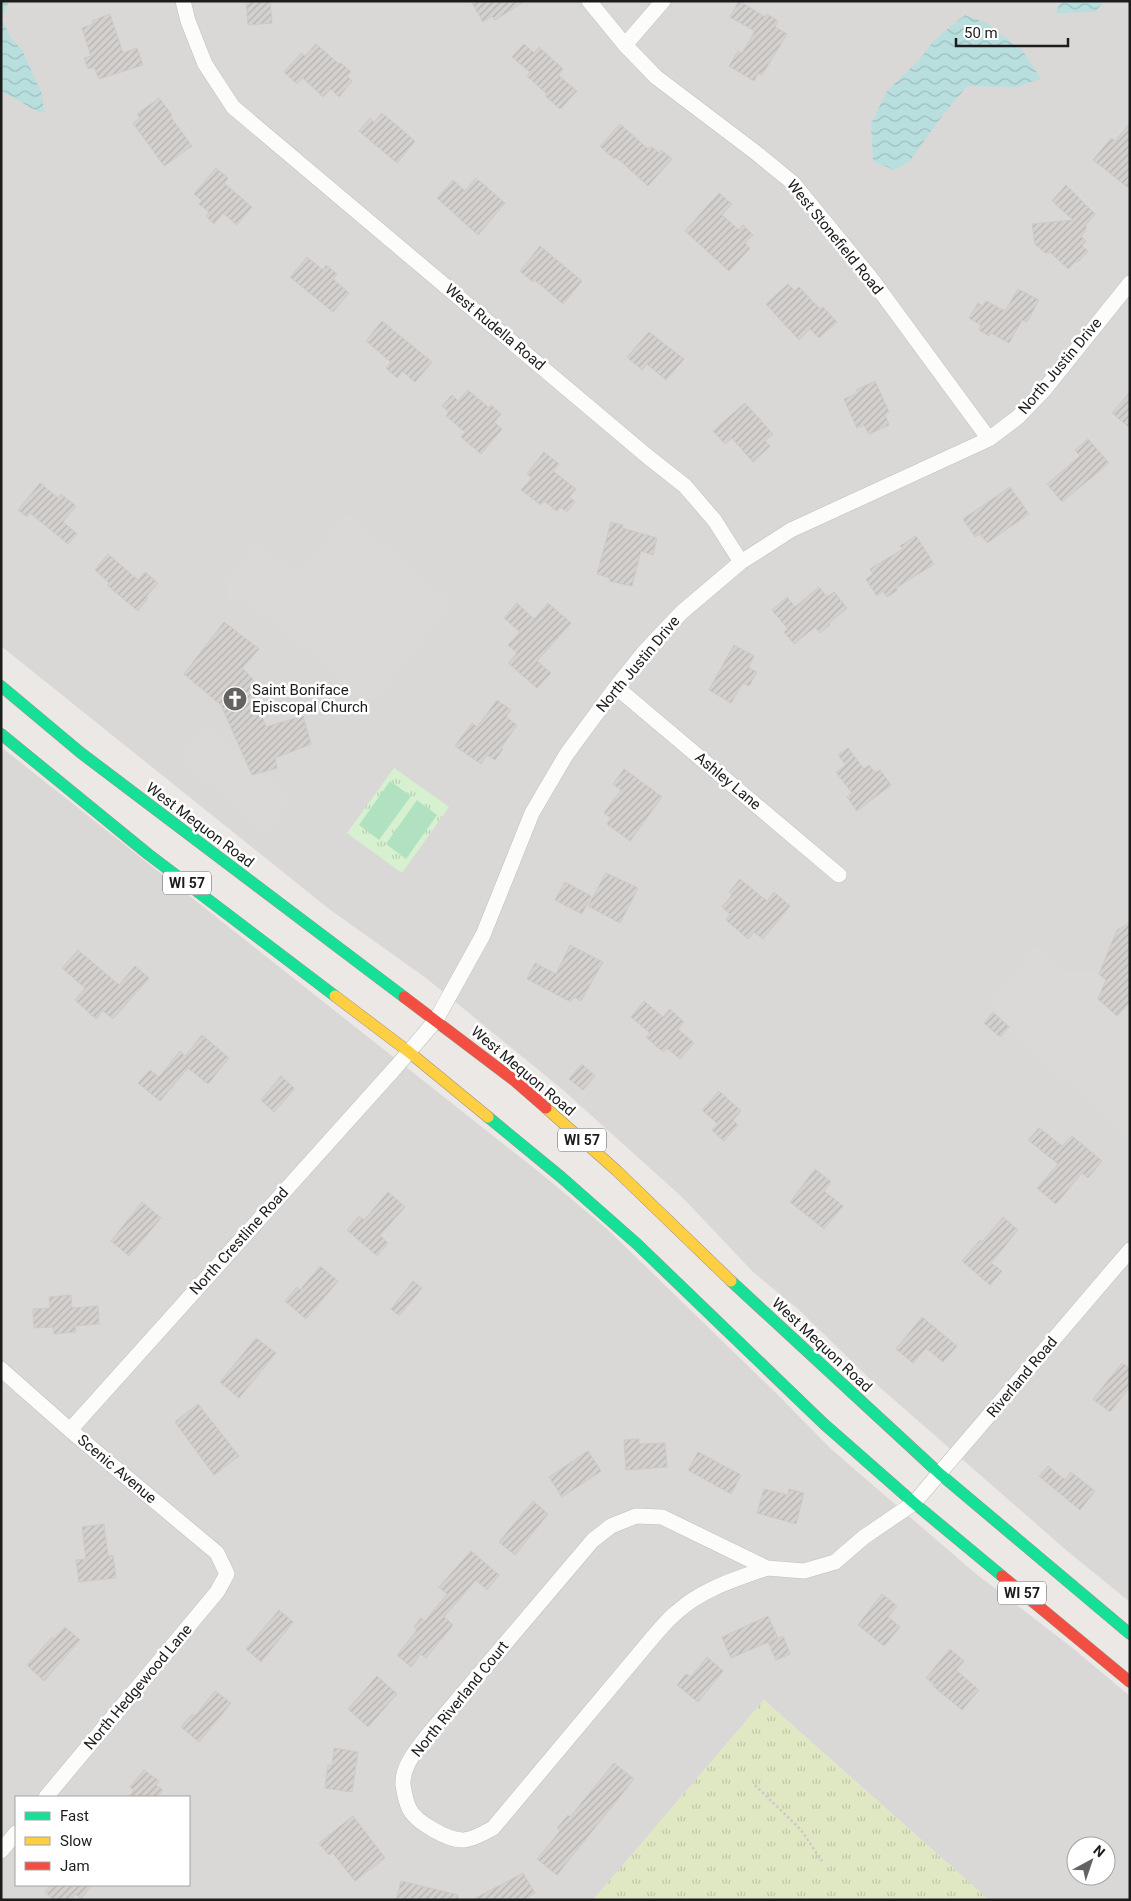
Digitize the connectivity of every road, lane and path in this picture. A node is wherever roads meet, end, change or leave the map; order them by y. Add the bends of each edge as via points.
1 (183, 1) edge
2 (589, 1) edge
3 (663, 1) edge
4 (625, 45) junction
5 (1130, 283) edge
6 (989, 439) junction
7 (741, 562) junction
8 (1, 686) edge
9 (616, 687) junction
10 (1, 734) edge
11 (839, 875) dead end
12 (436, 1020) junction
13 (409, 1052) junction
14 (1130, 1250) edge
15 (1, 1368) edge
16 (70, 1430) junction
17 (940, 1474) junction
18 (914, 1503) junction
19 (767, 1568) junction
20 (227, 1574) joint
21 (1130, 1634) edge
22 (1130, 1682) edge
23 (755, 1785) dead end
24 (47, 1796) edge
25 (15, 1834) edge
26 (1, 1851) edge
27 (822, 1861) dead end

1 - 7 street, West Rudella Road via 205,64 233,107 685,486 715,521
2 - 4 street, West Stonefield Road
3 - 4 street
4 - 6 street, West Stonefield Road via 656,77 793,183 870,277
5 - 6 street, North Justin Drive via 1044,390 1018,417
6 - 7 street, North Justin Drive via 791,530
7 - 9 street, North Justin Drive via 682,612
8 - 12 main road, West Mequon Road / WI 57 via 81,753
9 - 11 street, Ashley Lane
9 - 12 street, North Justin Drive via 566,755 532,812 483,935
10 - 13 main road, WI 57 via 148,854
12 - 13 street, North Justin Drive
12 - 17 main road, West Mequon Road / WI 57 via 515,1081 616,1170
13 - 16 street, North Crestline Road
13 - 18 main road, WI 57 via 637,1244 807,1408
14 - 17 street, Riverland Road
15 - 16 street, Scenic Avenue
16 - 20 street, Scenic Avenue via 217,1553
17 - 18 street, Riverland Road
17 - 21 main road, West Mequon Road / WI 57
18 - 19 street, North Riverland Court via 864,1537 835,1562 804,1571
18 - 22 main road, WI 57
19 - 19 street, North Riverland Court via 662,1517 636,1516 611,1526 593,1540 426,1737 407,1765 403,1784 409,1809 423,1823 463,1840 492,1828 676,1612 724,1583
20 - 24 street, North Hedgewood Lane via 217,1592
23 - 27 path via 801,1830
25 - 26 street

